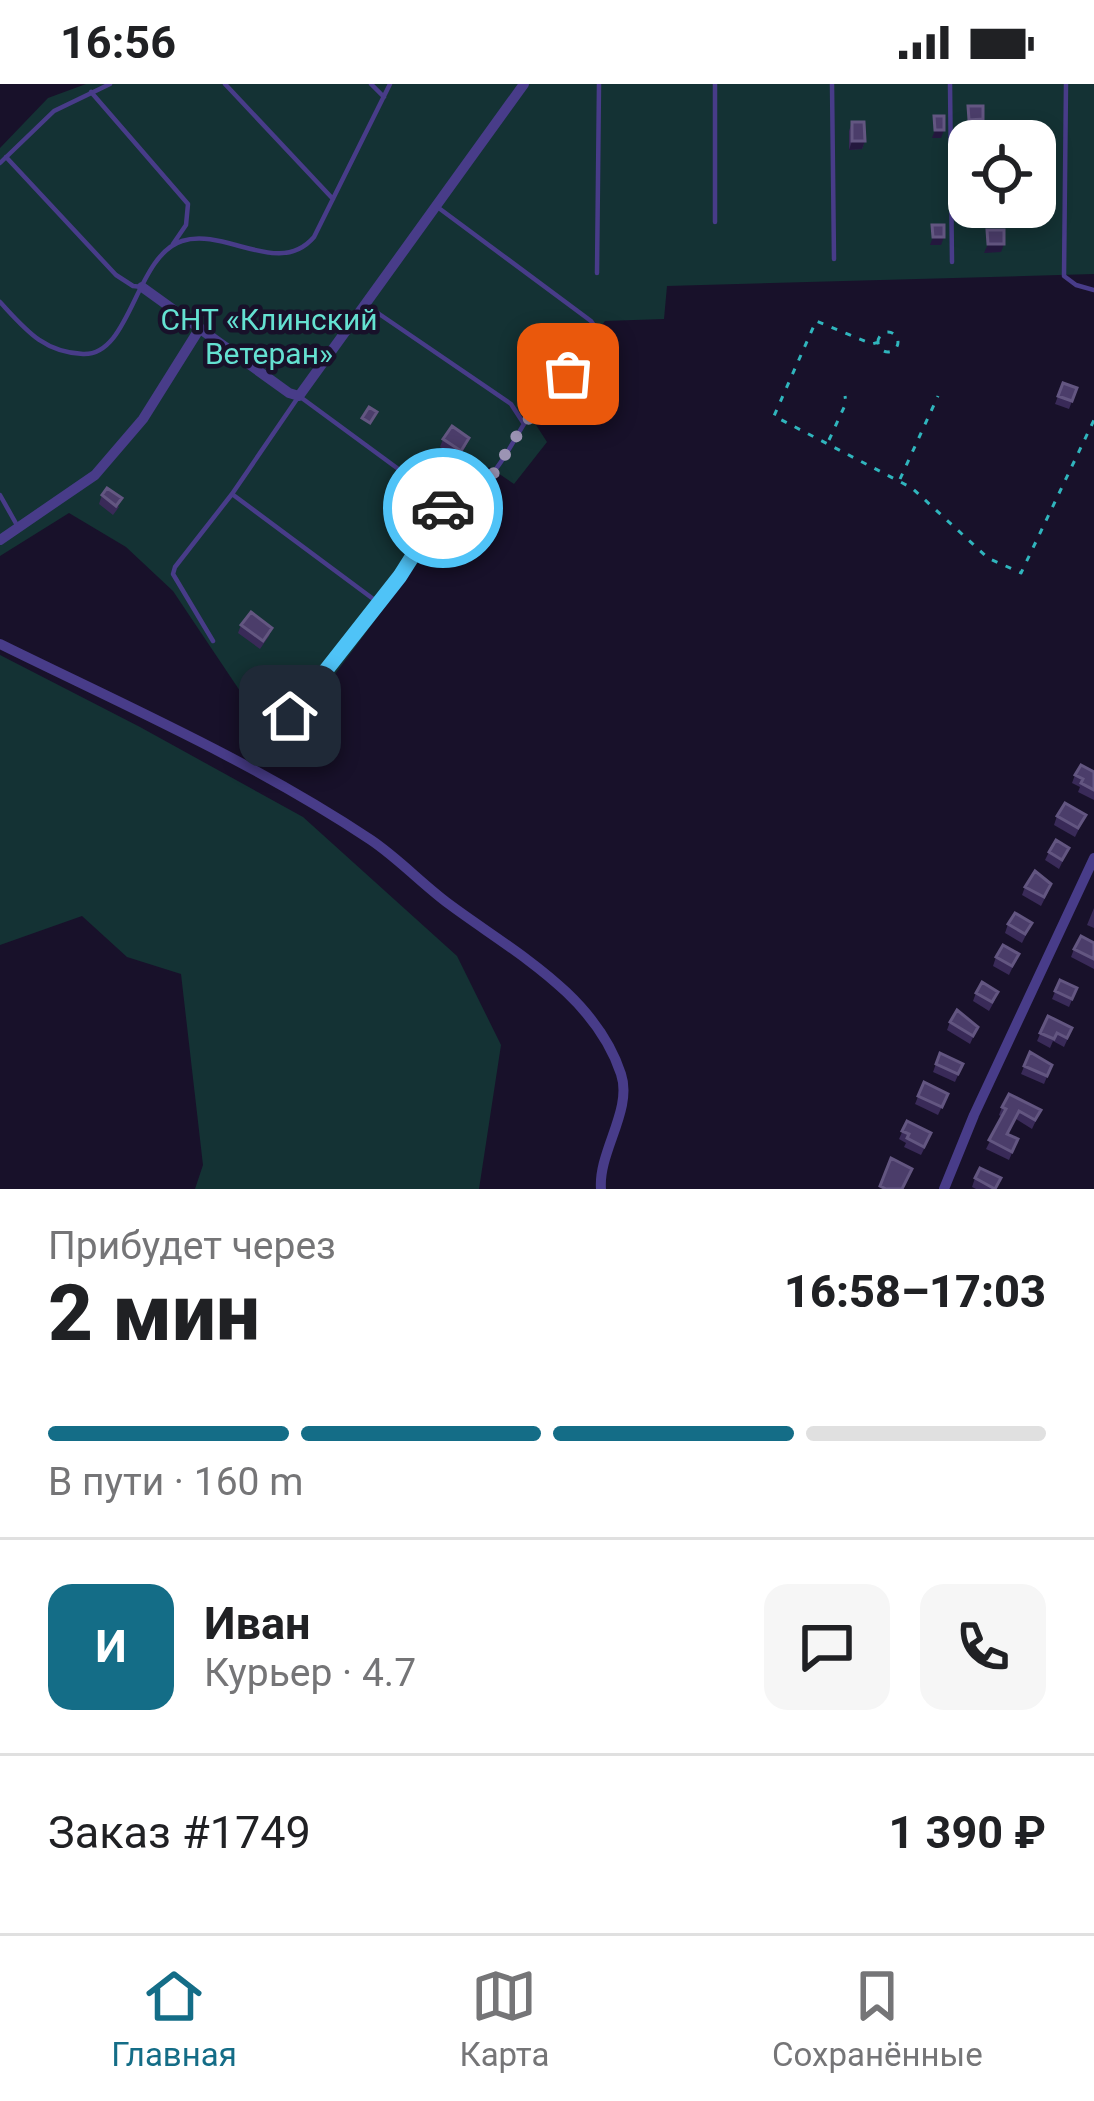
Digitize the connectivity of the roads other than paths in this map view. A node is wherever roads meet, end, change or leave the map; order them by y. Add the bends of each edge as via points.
1 (110, 84) edge
2 (225, 84) edge
3 (371, 84) edge
4 (390, 84) edge
5 (524, 84) edge
6 (598, 84) edge
7 (715, 84) edge
8 (832, 84) edge
9 (950, 84) edge
10 (1066, 84) edge
11 (91, 92) junction
12 (384, 97) junction
13 (6, 157) junction
14 (0, 164) edge
15 (333, 199) junction
16 (436, 206) junction
17 (715, 222) dead end
18 (173, 244) junction
19 (834, 259) dead end
20 (952, 262) dead end
21 (597, 273) dead end
22 (142, 287) junction
23 (1094, 290) edge
24 (0, 302) edge
25 (365, 304) junction
26 (200, 328) junction
27 (298, 396) junction
28 (524, 424) junction
29 (232, 494) junction
30 (0, 496) edge
31 (448, 499) junction
32 (18, 527) junction
33 (0, 540) edge
34 (380, 604) junction
35 (213, 641) dead end
36 (0, 644) edge
37 (290, 716) road end
38 (1094, 858) edge
39 (601, 1189) edge
40 (944, 1189) edge

1 - 11 lane
2 - 15 lane
3 - 12 lane
4 - 12 lane
5 - 16 street
6 - 21 lane
7 - 17 lane
8 - 19 lane
9 - 20 lane
10 - 23 lane via 1064,275
11 - 13 lane via 54,111
11 - 18 lane via 188,204
12 - 15 lane
13 - 14 lane
13 - 22 lane via 116,275
15 - 18 lane via 314,237 291,253 200,238
16 - 25 street
16 - 28 lane via 599,332
18 - 22 lane
22 - 24 lane via 109,346 94,355 48,349
22 - 26 street
25 - 27 street
25 - 28 lane via 511,404
26 - 27 street
26 - 32 street via 143,419 94,475
27 - 29 lane
27 - 31 lane
28 - 31 lane via 490,479
29 - 34 lane
29 - 35 lane via 173,574
30 - 32 lane
31 - 34 lane
32 - 33 street
34 - 37 lane
36 - 39 street via 248,765 370,840 552,978 585,1012 624,1079
38 - 40 street

